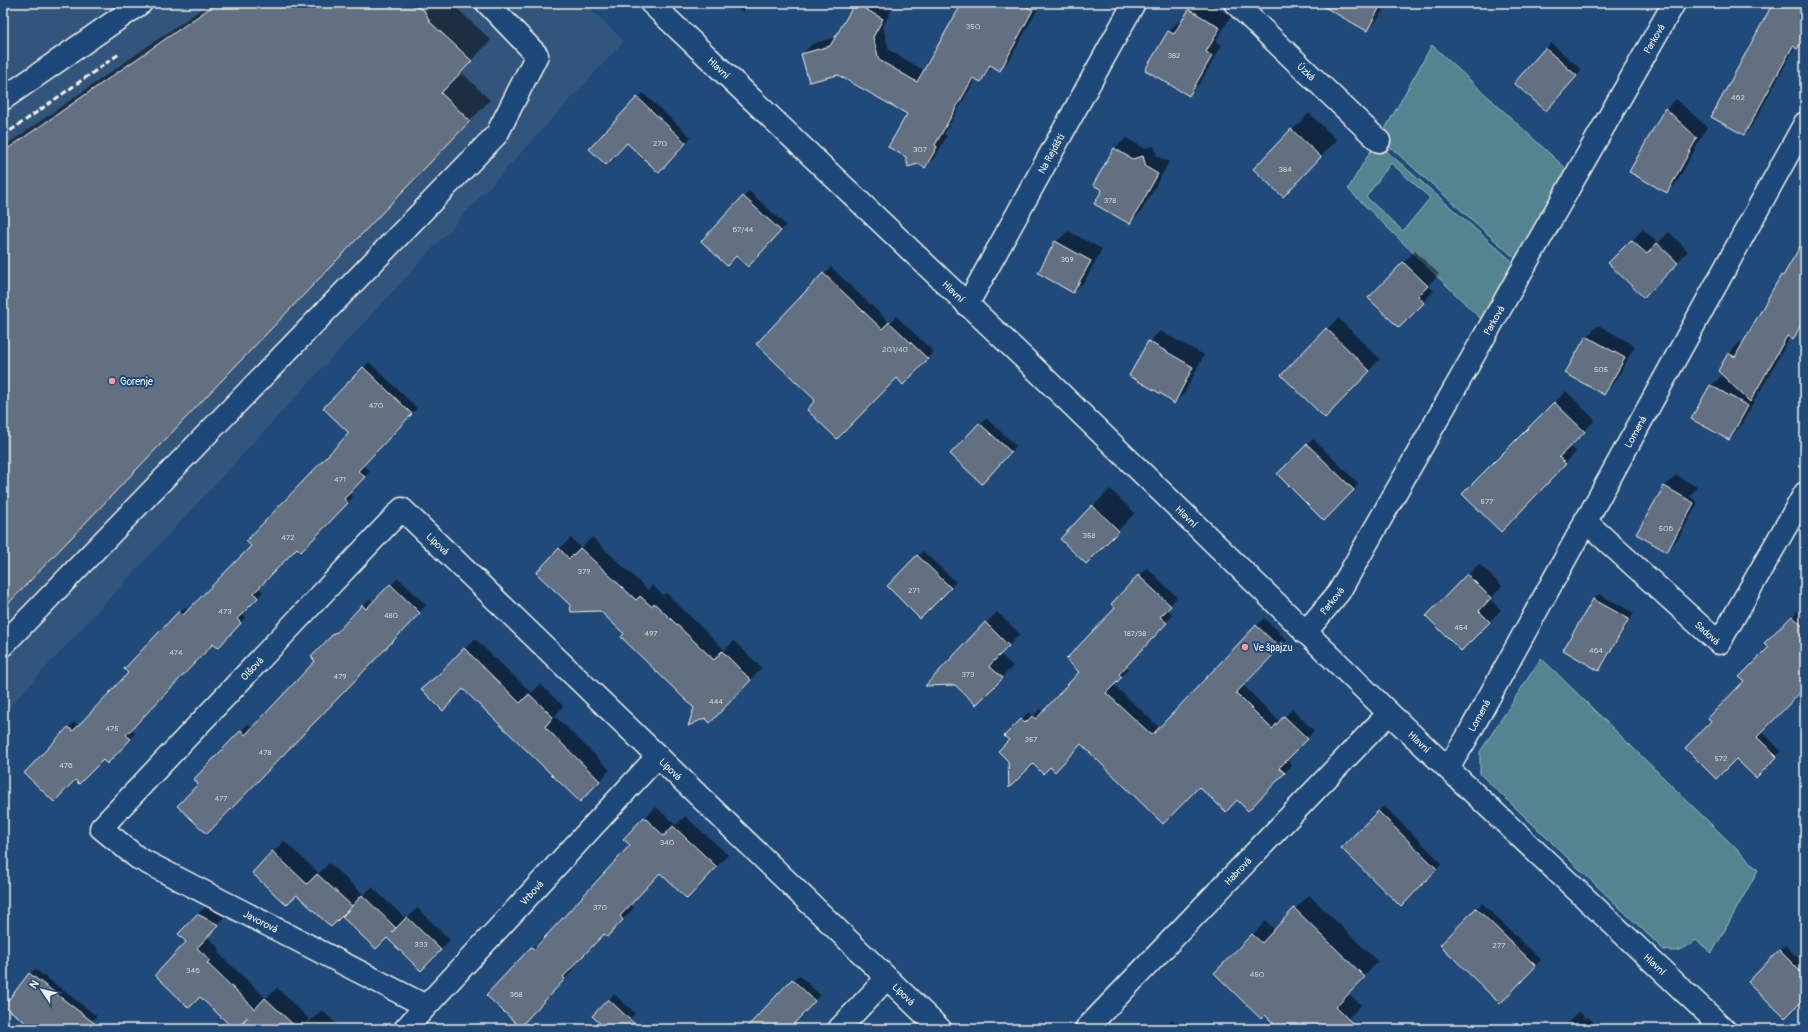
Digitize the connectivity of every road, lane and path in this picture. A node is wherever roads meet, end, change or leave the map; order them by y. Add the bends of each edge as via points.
1 (141, 3) edge
2 (487, 3) edge
3 (651, 3) edge
4 (1134, 3) edge
5 (1234, 3) edge
6 (1674, 3) edge
7 (3, 99) edge
8 (1805, 123) edge
9 (1378, 141) dead end
10 (967, 305) junction
11 (1805, 493) edge
12 (402, 509) joint
13 (1585, 521) junction
14 (1305, 633) junction
15 (3, 645) edge
16 (1389, 713) junction
17 (658, 756) junction
18 (1448, 768) junction
19 (101, 828) joint
20 (887, 978) junction
21 (426, 1006) junction
22 (1723, 1028) edge
23 (404, 1029) edge
24 (839, 1029) edge
25 (940, 1029) edge
26 (1086, 1029) edge

1 - 7 street
2 - 15 street via 537,55 497,134
3 - 10 street, Hlavní
4 - 10 street, Na Rejdišti
5 - 9 street, Úzká
6 - 14 street, Parková via 1339,592
8 - 13 street, Lomená
10 - 14 street, Hlavní
11 - 13 street, Sadová via 1719,644
12 - 17 street, Lipová
12 - 19 street, Olšová
13 - 18 street, Lomená
14 - 16 street, Hlavní
16 - 18 street, Hlavní
16 - 26 street, Habrová
17 - 20 street, Lipová
17 - 21 street, Vrbová
18 - 22 street, Hlavní
19 - 21 street, Javorová via 138,858
20 - 24 street
20 - 25 street, Lipová
21 - 23 street, Vrbová

